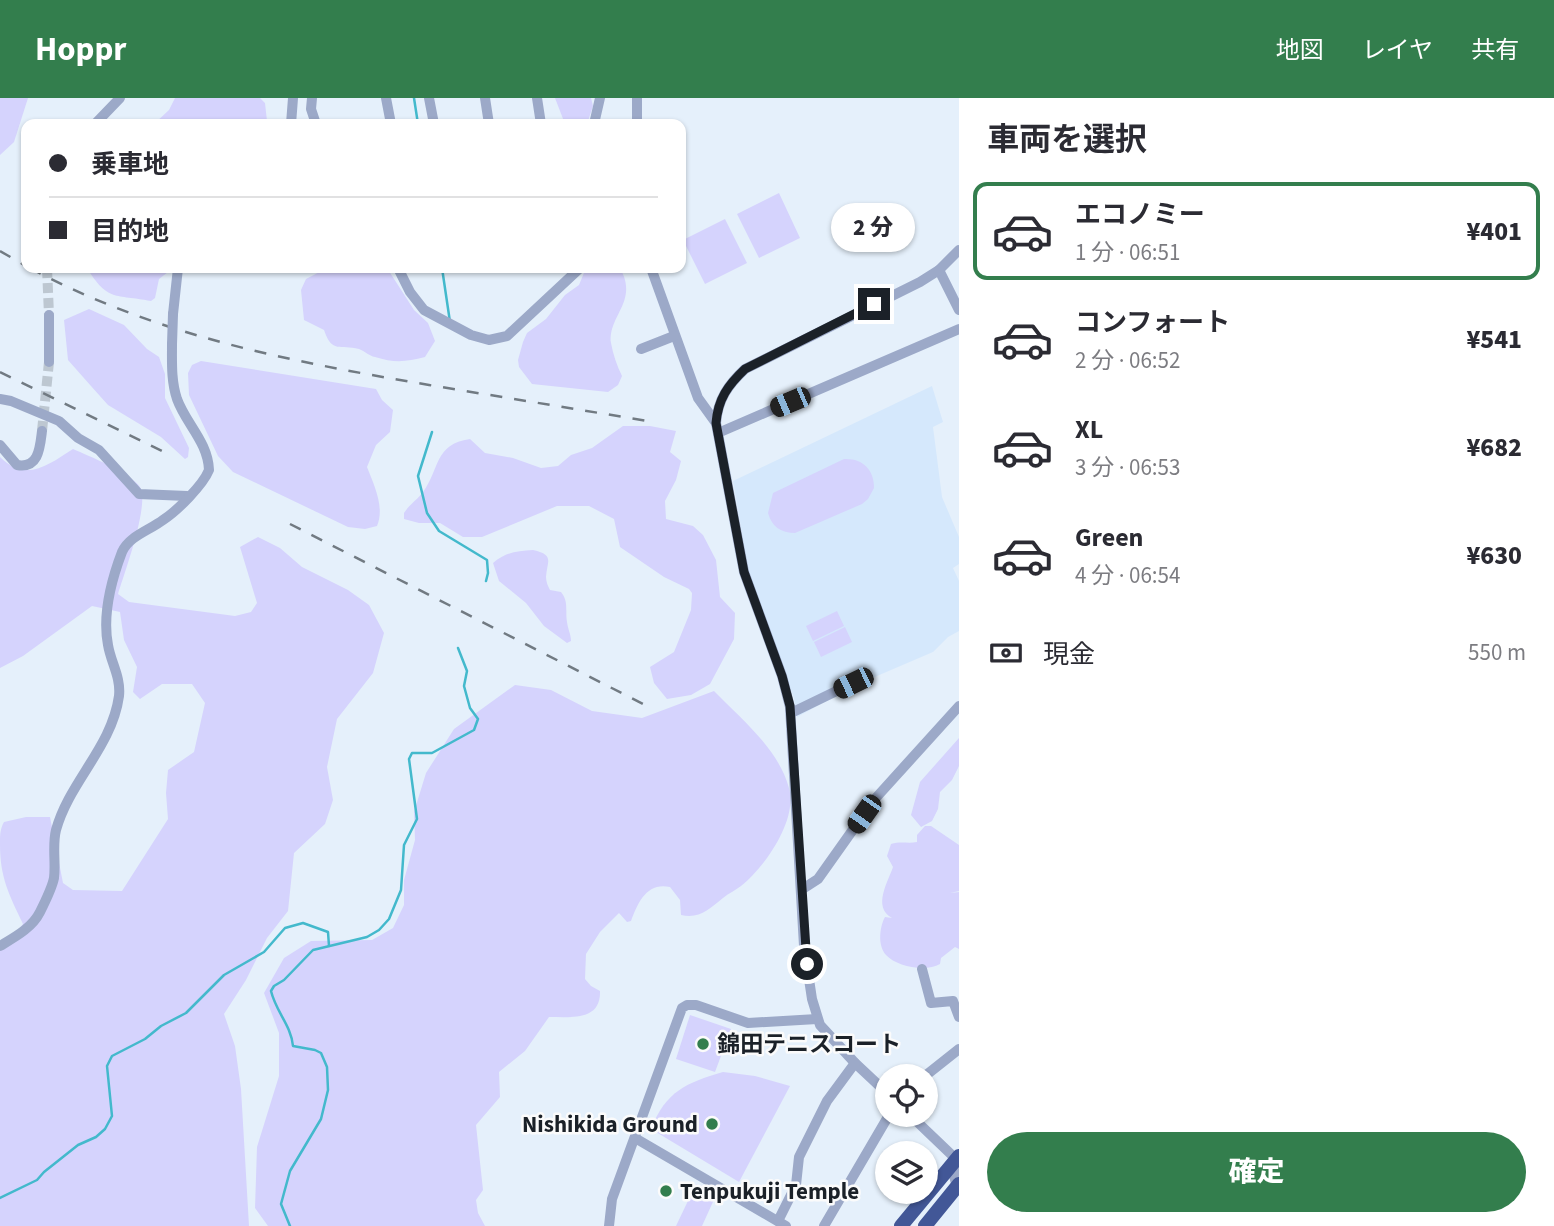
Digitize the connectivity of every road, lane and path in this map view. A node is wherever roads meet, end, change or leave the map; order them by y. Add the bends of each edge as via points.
1 (120, 98) edge
2 (293, 98) edge
3 (312, 98) edge
4 (386, 98) edge
5 (429, 98) edge
6 (485, 98) edge
7 (537, 98) edge
8 (600, 98) edge
9 (637, 98) edge
10 (100, 119) edge
11 (291, 119) edge
12 (314, 119) edge
13 (390, 119) edge
14 (433, 119) edge
15 (488, 119) edge
16 (540, 119) edge
17 (595, 119) edge
18 (637, 119) edge
19 (959, 250) edge
20 (939, 270) junction
21 (177, 273) edge
22 (401, 273) edge
23 (575, 273) edge
24 (653, 273) edge
25 (959, 310) edge
26 (49, 316) tunnel mouth
27 (959, 329) edge
28 (674, 337) junction
29 (641, 348) dead end
30 (49, 362) tunnel mouth
31 (0, 399) edge
32 (717, 428) junction
33 (42, 431) tunnel mouth
34 (0, 445) edge
35 (187, 496) junction
36 (853, 683) dead end
37 (959, 706) edge
38 (791, 713) junction
39 (801, 890) junction
40 (0, 946) edge
41 (922, 969) dead end
42 (959, 1017) edge
43 (817, 1019) junction
44 (959, 1049) edge
45 (855, 1063) junction
46 (938, 1066) edge
47 (875, 1082) edge
48 (882, 1127) edge
49 (922, 1127) edge
50 (635, 1138) junction
51 (958, 1162) edge
52 (958, 1185) edge
53 (782, 1224) edge
54 (609, 1226) edge
55 (824, 1226) edge
56 (901, 1226) edge
57 (925, 1226) edge

1 - 10 street
2 - 11 street
3 - 12 street
4 - 13 street
5 - 14 street
6 - 15 street
7 - 16 street
8 - 17 street
9 - 18 street
19 - 20 street
20 - 25 street
20 - 32 street via 745,369 723,395
21 - 35 street, bridge via 172,375 177,401 209,463 205,480
22 - 23 street via 418,304 450,325 489,340 507,336
24 - 28 street
26 - 30 street
27 - 32 street
28 - 29 street
28 - 32 street via 698,398
31 - 35 street via 59,421 99,450 139,494
32 - 38 street via 744,572
33 - 34 street via 38,453 30,464 17,465
35 - 40 street via 164,520 124,548 110,588 105,625 117,669 119,694 114,716 62,814 53,846 54,878 39,914
36 - 38 street
37 - 39 street via 874,800 818,879
38 - 39 street
39 - 43 street
41 - 42 street via 931,1003 953,1001
43 - 45 street
43 - 50 street via 747,1023 687,1004
44 - 46 street
45 - 47 street
45 - 53 street via 827,1101 799,1157 796,1185
48 - 55 street
49 - 51 street
50 - 53 street
50 - 54 street via 612,1199
51 - 52 street via 954,1176
51 - 56 highway
52 - 57 highway

